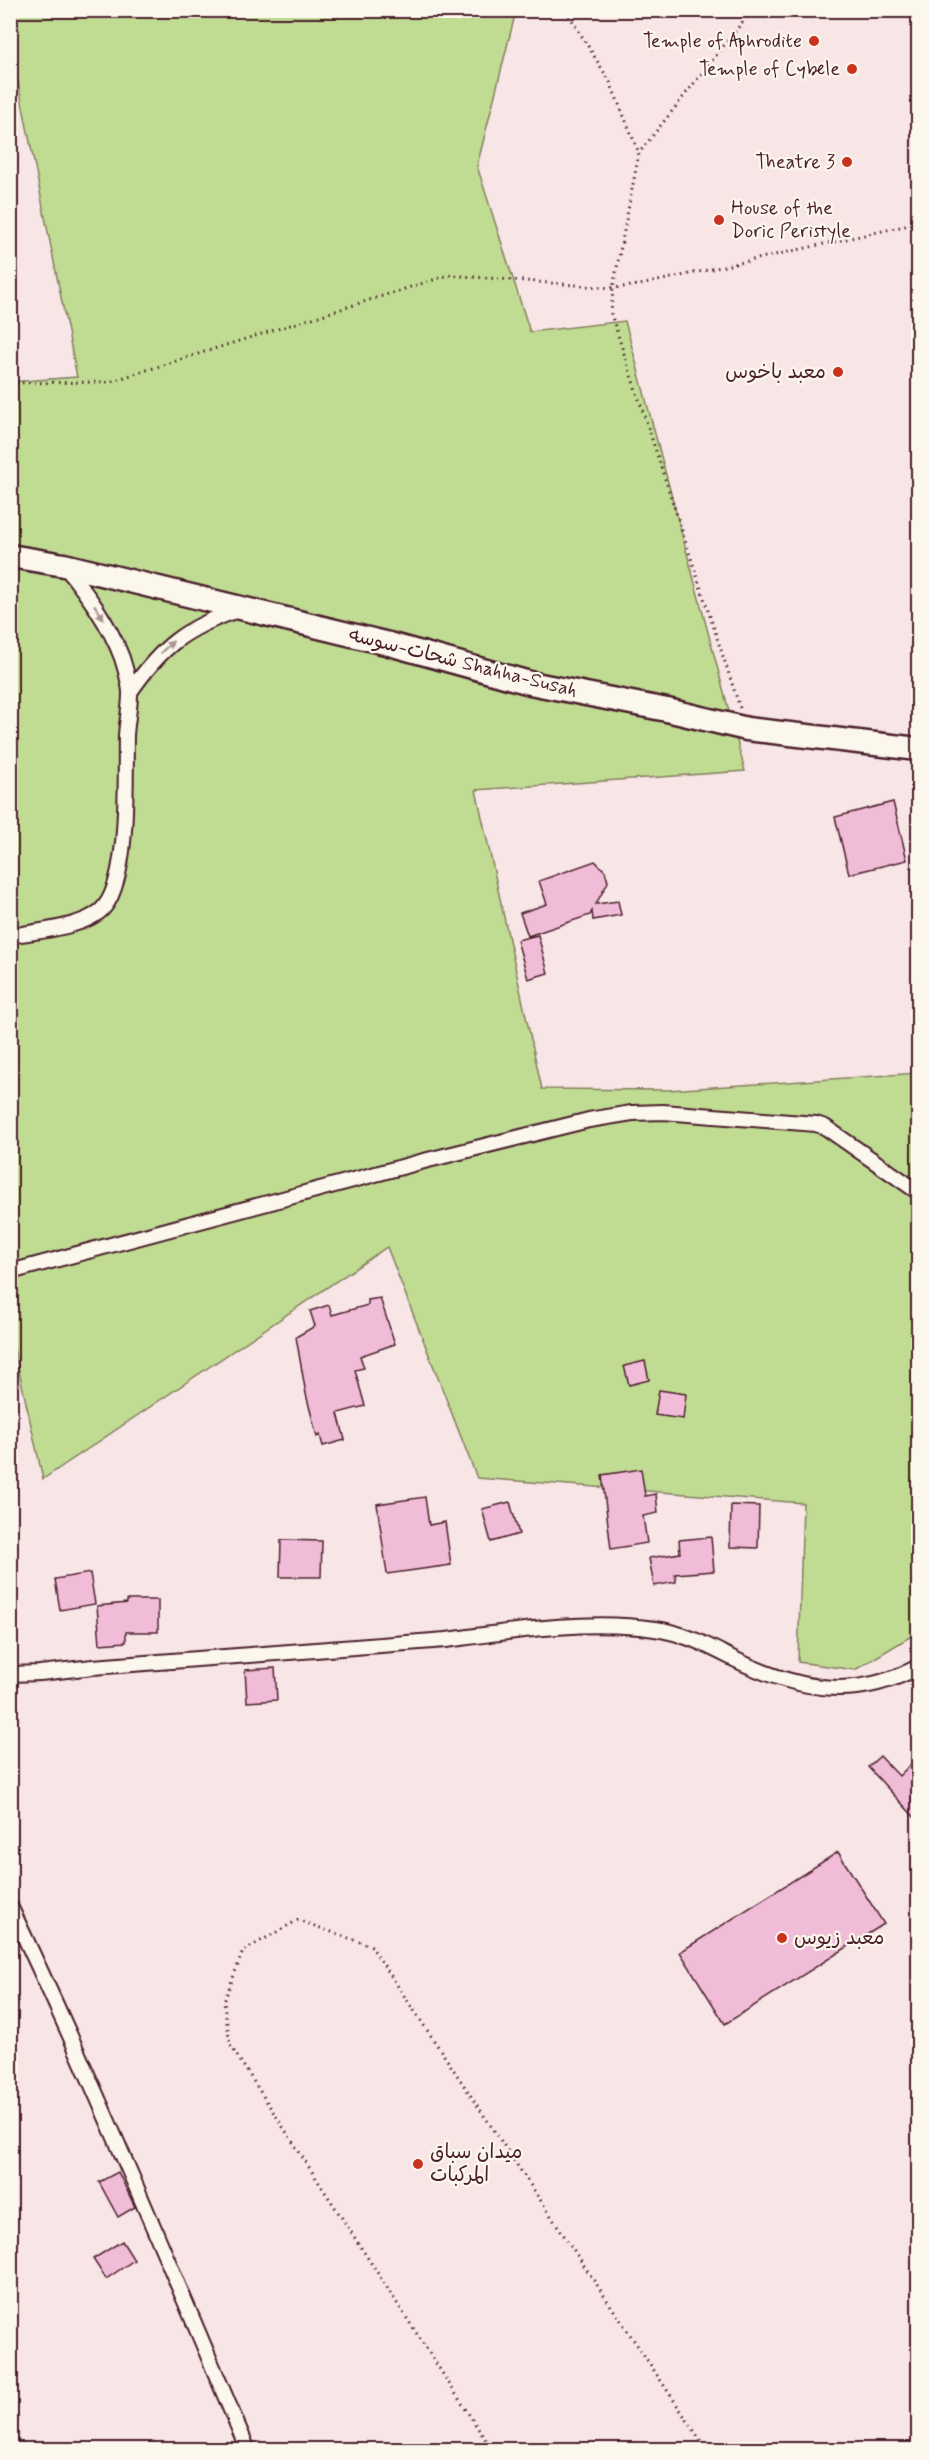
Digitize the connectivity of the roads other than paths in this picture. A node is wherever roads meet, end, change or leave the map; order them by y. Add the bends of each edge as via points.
1 (10, 556) edge
2 (64, 565) junction
3 (240, 609) junction
4 (130, 692) junction
5 (918, 749) edge
6 (10, 936) edge
7 (918, 1190) edge
8 (10, 1272) edge
9 (918, 1667) edge
10 (10, 1674) edge
11 (10, 1906) edge
12 (248, 2450) edge

1 - 2 main road, شحات-سوسه Shahha-Susah
2 - 3 main road, شحات-سوسه Shahha-Susah
2 -> 4 street via 108,626 122,658
4 -> 3 street via 150,663 176,639 206,621
3 - 5 main road, شحات-سوسه Shahha-Susah via 530,682 747,729
4 - 6 street via 121,855 113,890 104,907 81,922
7 - 8 street via 825,1127 688,1113 632,1113 424,1161
9 - 10 street via 898,1678 869,1686 830,1689 786,1681 684,1635 615,1624
11 - 12 street via 54,1996

